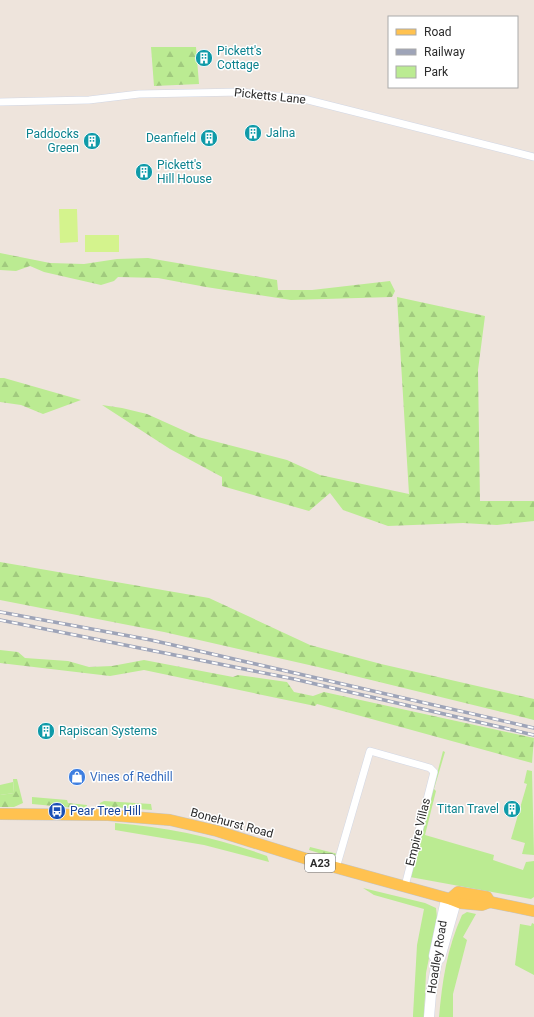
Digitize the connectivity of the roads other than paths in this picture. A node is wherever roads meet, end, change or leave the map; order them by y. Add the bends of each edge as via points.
1 (0, 102) edge
2 (534, 157) edge
3 (0, 814) edge
4 (336, 868) junction
5 (405, 886) junction
6 (450, 899) junction
7 (534, 911) edge
8 (429, 1017) edge

1 - 2 street, Picketts Lane via 89,100 139,94 249,93 304,99
3 - 4 main road, Bonehurst Road / A23 via 96,814 170,820 243,838
4 - 5 main road, Bonehurst Road / A23
4 - 5 street, Empire Villas via 370,751 430,768 434,772
5 - 6 main road, Bonehurst Road / A23
6 - 7 main road, Bonehurst Road / A23 via 466,904 482,905 490,902
6 - 8 street, Hoadley Road via 445,904 434,956 437,961

